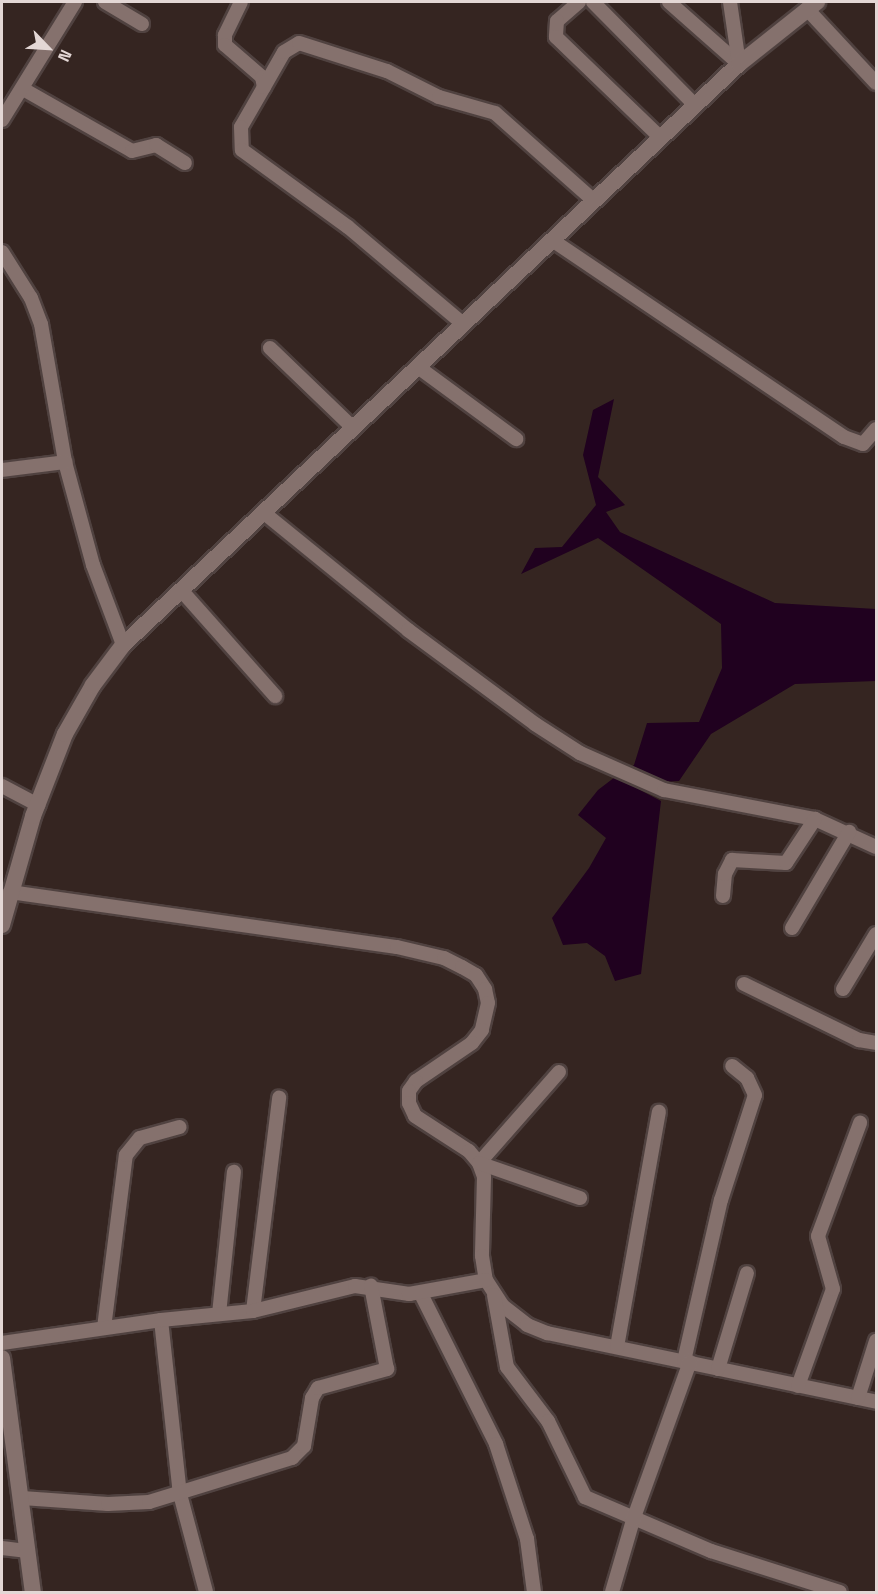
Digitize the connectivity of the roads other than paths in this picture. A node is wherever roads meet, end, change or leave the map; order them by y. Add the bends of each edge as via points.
1 (75, 2) edge
2 (105, 2) edge
3 (241, 2) edge
4 (579, 2) edge
5 (593, 2) edge
6 (669, 2) edge
7 (730, 2) edge
8 (812, 5) edge
9 (142, 24) dead end
10 (739, 64) junction
11 (876, 83) edge
12 (264, 87) junction
13 (22, 89) junction
14 (695, 105) junction
15 (2, 120) edge
16 (661, 138) junction
17 (185, 163) dead end
18 (594, 201) junction
19 (552, 240) junction
20 (2, 252) edge
21 (463, 324) junction
22 (270, 348) dead end
23 (418, 367) junction
24 (353, 428) junction
25 (876, 429) edge
26 (516, 439) dead end
27 (65, 462) junction
28 (2, 470) edge
29 (263, 512) junction
30 (181, 590) junction
31 (123, 645) junction
32 (275, 696) dead end
33 (2, 786) edge
34 (38, 805) junction
35 (815, 819) junction
36 (849, 832) junction
37 (876, 847) edge
38 (10, 892) junction
39 (723, 896) dead end
40 (2, 921) edge
41 (792, 928) dead end
42 (876, 934) edge
43 (744, 984) dead end
44 (843, 989) dead end
45 (876, 1043) edge
46 (732, 1066) dead end
47 (559, 1072) dead end
48 (279, 1098) dead end
49 (659, 1112) dead end
50 (860, 1123) dead end
51 (180, 1127) dead end
52 (479, 1163) junction
53 (234, 1172) dead end
54 (580, 1198) dead end
55 (747, 1274) dead end
56 (486, 1280) junction
57 (370, 1287) junction
58 (421, 1294) junction
59 (494, 1295) junction
60 (253, 1311) junction
61 (219, 1314) junction
62 (161, 1320) junction
63 (104, 1328) junction
64 (876, 1341) edge
65 (2, 1343) edge
66 (617, 1347) junction
67 (2, 1358) edge
68 (687, 1361) junction
69 (718, 1369) junction
70 (798, 1386) junction
71 (858, 1398) junction
72 (876, 1402) edge
73 (180, 1494) junction
74 (22, 1498) junction
75 (633, 1520) junction
76 (2, 1548) edge
77 (28, 1551) junction
78 (33, 1593) edge
79 (206, 1593) edge
80 (534, 1593) edge
81 (612, 1593) edge
82 (840, 1593) edge

1 - 13 street
2 - 9 street
3 - 12 street via 225,35 225,45 262,77
4 - 16 street via 557,21 556,37
5 - 14 street
6 - 10 street
7 - 10 street
8 - 10 street
8 - 11 street
10 - 14 street
12 - 18 street via 284,52 299,43 387,71 439,98 495,113
12 - 21 street via 241,127 238,138 242,150 348,227
13 - 15 street
13 - 17 street via 132,151 156,145
14 - 16 street
16 - 18 street
18 - 19 street
19 - 21 street
19 - 25 street via 844,437 862,444
20 - 27 street via 39,317
21 - 23 street
22 - 24 street
23 - 24 street
23 - 26 street
24 - 29 street
27 - 28 street
27 - 31 street via 93,565
29 - 30 street
29 - 35 street via 408,630 580,753 664,790
30 - 31 street
30 - 32 street
31 - 34 street via 76,712
33 - 34 street
34 - 38 street
35 - 36 street
35 - 39 street via 786,863 732,860 725,874
36 - 37 street
36 - 41 street
38 - 40 street
38 - 52 street via 397,947 444,958 476,975 488,1003 482,1030 472,1043 416,1081 409,1091 409,1103 415,1116 469,1151
42 - 44 street
43 - 45 street via 859,1040
46 - 68 street via 747,1078 755,1095 721,1200
47 - 52 street
48 - 60 street
49 - 66 street
50 - 70 street via 818,1236 832,1289
51 - 63 street via 140,1138 126,1155
52 - 54 street
52 - 56 street via 484,1177 480,1236
53 - 61 street
55 - 69 street
56 - 58 street
56 - 59 street
57 - 58 street via 398,1294
57 - 60 street via 344,1288
57 - 73 street via 387,1369 318,1388 312,1398 304,1446 292,1458
58 - 80 street via 496,1444 527,1539
59 - 66 street via 527,1325
59 - 75 street via 507,1367 548,1421 581,1493
60 - 61 street
61 - 62 street
62 - 63 street
62 - 73 street
63 - 65 street
64 - 71 street
66 - 68 street
67 - 74 street
68 - 69 street
68 - 75 street
69 - 70 street
70 - 71 street
71 - 72 street
73 - 74 street via 118,1504
73 - 79 street
74 - 77 street
75 - 81 street
75 - 82 street via 711,1551
76 - 77 street
77 - 78 street

